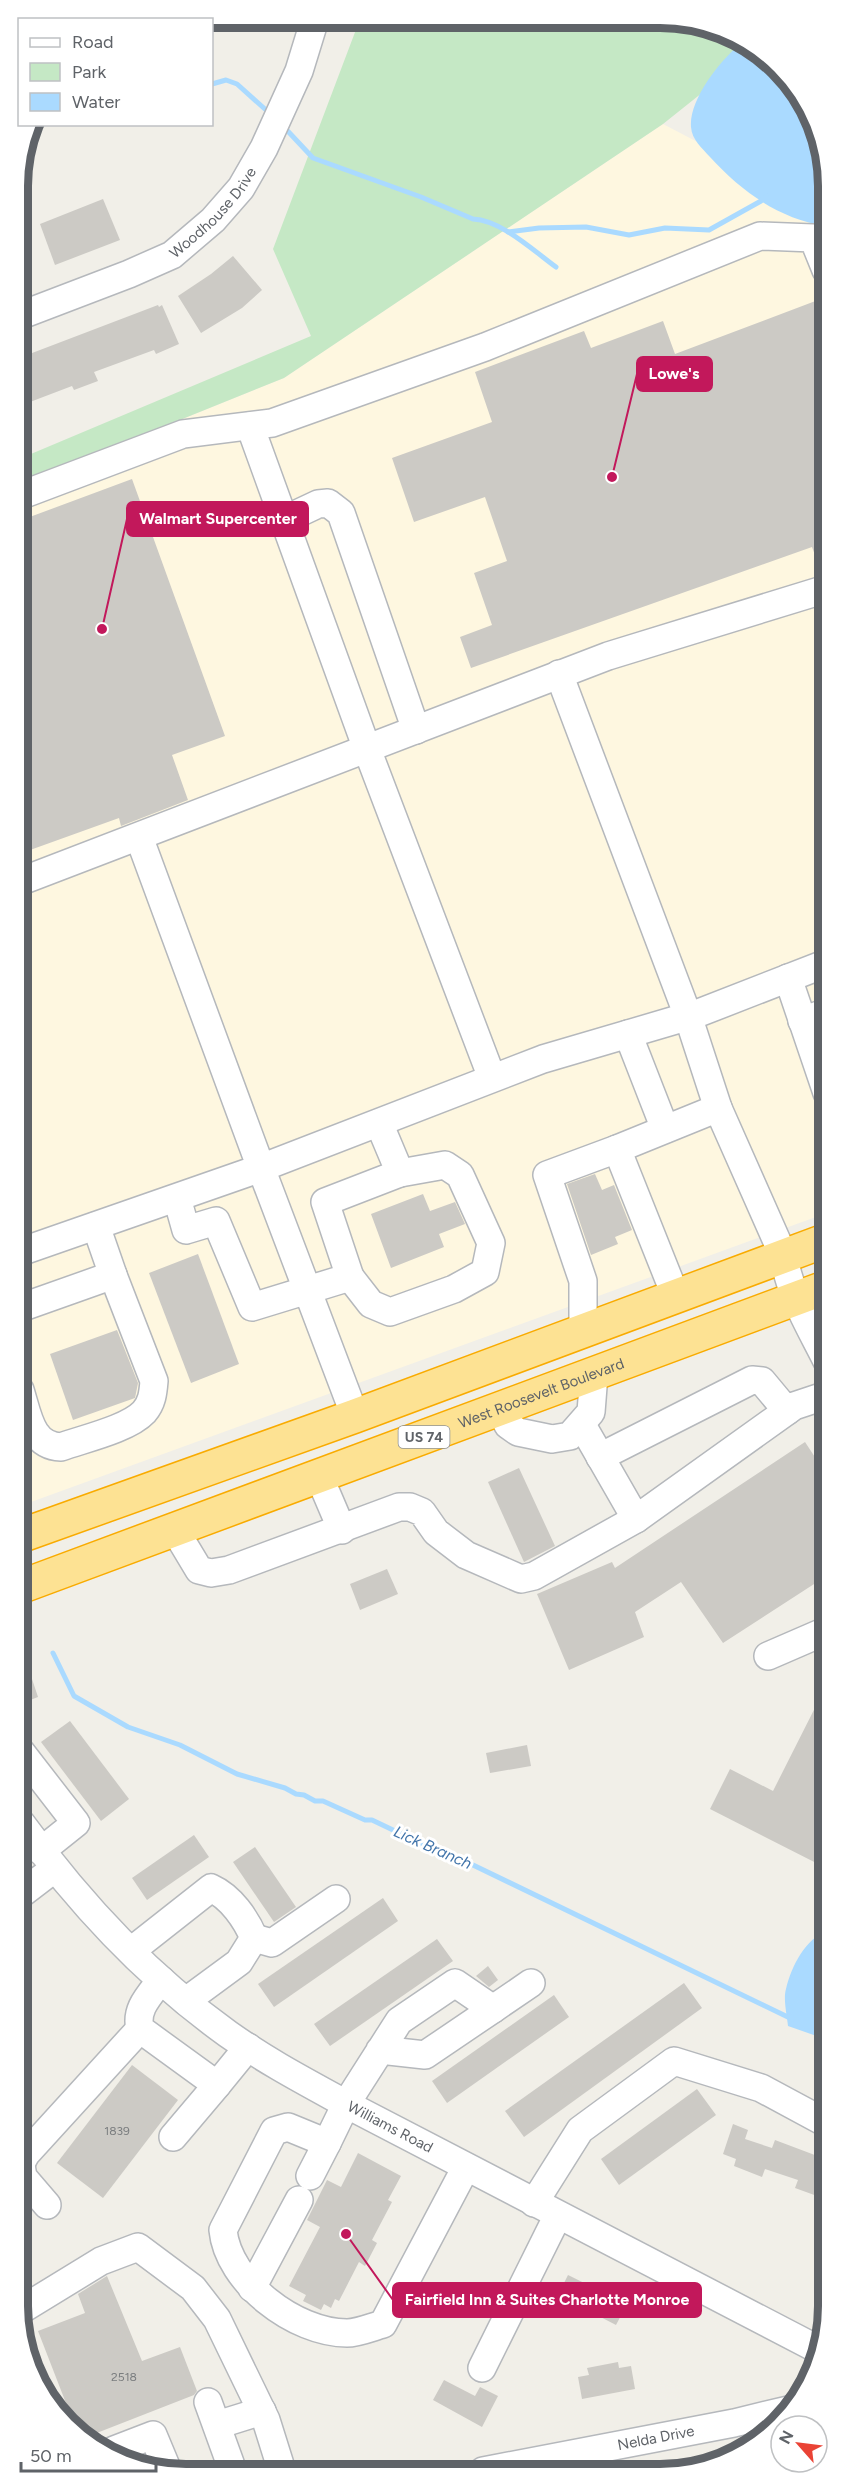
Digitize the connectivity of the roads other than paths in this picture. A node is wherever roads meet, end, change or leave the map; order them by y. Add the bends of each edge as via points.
1 (312, 29) edge
2 (818, 250) edge
3 (29, 312) edge
4 (250, 426) junction
5 (29, 492) edge
6 (284, 520) junction
7 (818, 591) edge
8 (560, 674) junction
9 (416, 730) junction
10 (367, 749) junction
11 (139, 837) junction
12 (29, 878) edge
13 (818, 966) edge
14 (788, 978) junction
15 (688, 1016) junction
16 (814, 1017) edge
17 (628, 1034) junction
18 (818, 1040) edge
19 (492, 1078) junction
20 (718, 1108) junction
21 (379, 1123) junction
22 (665, 1130) junction
23 (617, 1149) junction
24 (261, 1168) junction
25 (400, 1173) junction
26 (177, 1198) junction
27 (96, 1226) junction
28 (818, 1244) edge
29 (29, 1249) edge
30 (784, 1257) junction
31 (112, 1275) junction
32 (350, 1277) junction
33 (818, 1290) edge
34 (308, 1291) junction
35 (676, 1297) junction
36 (795, 1299) junction
37 (29, 1305) edge
38 (582, 1332) junction
39 (818, 1344) edge
40 (594, 1374) junction
41 (818, 1398) edge
42 (500, 1409) junction
43 (787, 1411) junction
44 (29, 1416) edge
45 (355, 1416) junction
46 (582, 1425) junction
47 (600, 1457) junction
48 (319, 1476) junction
49 (636, 1519) junction
50 (175, 1530) junction
51 (342, 1530) junction
52 (29, 1533) edge
53 (29, 1584) edge
54 (818, 1634) edge
55 (768, 1656) dead end
56 (29, 1762) edge
57 (29, 1834) edge
58 (48, 1860) junction
59 (29, 1884) edge
60 (336, 1899) dead end
61 (254, 1938) junction
62 (131, 1951) junction
63 (161, 1980) junction
64 (531, 1983) dead end
65 (186, 2001) junction
66 (493, 2009) junction
67 (140, 2029) junction
68 (248, 2047) junction
69 (380, 2050) junction
70 (217, 2085) junction
71 (346, 2104) junction
72 (818, 2119) edge
73 (173, 2137) dead end
74 (327, 2143) junction
75 (29, 2151) edge
76 (465, 2167) junction
77 (29, 2185) edge
78 (47, 2205) dead end
79 (546, 2209) junction
80 (252, 2288) junction
81 (29, 2305) edge
82 (813, 2347) edge
83 (482, 2368) dead end
84 (262, 2411) junction
85 (763, 2426) edge
86 (119, 2448) edge
87 (164, 2461) edge
88 (583, 2461) edge
89 (230, 2464) edge
90 (280, 2464) edge
91 (553, 2464) edge

1 - 3 street, Woodhouse Drive via 299,71 264,148 241,188 213,220 172,255
2 - 4 street via 813,238 760,236 485,347 272,423
4 - 5 street via 183,434
4 - 6 street
6 - 9 street via 318,504 328,503 341,513
6 - 10 street
7 - 8 street
8 - 9 street
8 - 15 street
9 - 10 street
10 - 11 street
10 - 19 street
11 - 12 street
11 - 24 street
13 - 14 street
14 - 15 street
14 - 16 street
15 - 17 street
15 - 20 street
16 - 18 street
17 - 19 street
17 - 22 street
19 - 21 street
20 - 22 street
20 - 30 street
21 - 24 street
21 - 25 street
22 - 23 street
23 - 35 street
23 - 38 street via 546,1175 583,1281
24 - 26 street
24 - 34 street
25 - 32 street via 325,1202
25 - 32 street via 445,1165 460,1175 491,1243 485,1272 390,1312 370,1304
26 - 27 street
26 - 34 street via 186,1230 216,1221 252,1307
27 - 29 street
27 - 31 street
28 - 30 highway
30 - 35 highway
30 - 36 street
31 - 37 street
31 - 44 street via 154,1381 153,1397 144,1412 130,1422 61,1448 41,1442
32 - 34 street
33 - 36 highway, West Roosevelt Boulevard / US 74
34 - 45 street
35 - 38 highway
36 - 39 street
36 - 40 highway, West Roosevelt Boulevard / US 74
38 - 45 highway
40 - 42 highway, West Roosevelt Boulevard / US 74
40 - 46 street via 591,1412
41 - 43 street
42 - 46 street via 508,1425 536,1437 570,1436
42 - 48 highway, West Roosevelt Boulevard / US 74
43 - 47 street via 762,1381 752,1380
43 - 49 street
45 - 52 highway
46 - 47 street
47 - 49 street
48 - 50 highway, West Roosevelt Boulevard / US 74
48 - 51 street
49 - 51 street via 522,1579 466,1555 436,1532 422,1512 410,1507 399,1507
50 - 51 street via 199,1570 211,1573
50 - 53 highway, West Roosevelt Boulevard / US 74
54 - 55 street
56 - 58 street via 76,1823
57 - 58 street, Williams Road
58 - 59 street
58 - 62 street, Williams Road
60 - 61 street via 272,1943
61 - 62 street via 224,1894 211,1888
61 - 65 street via 239,1962
62 - 63 street, Williams Road
63 - 65 street, Williams Road
63 - 67 street via 137,2018
64 - 66 street
65 - 68 street, Williams Road
66 - 69 street via 425,2055
66 - 69 street via 455,1983 399,2021
67 - 70 street
67 - 75 street
68 - 70 street
68 - 71 street, Williams Road
69 - 71 street
70 - 73 street
71 - 74 street
71 - 76 street, Williams Road
72 - 79 street via 761,2088 674,2061 580,2130
74 - 80 street
74 - 80 street via 288,2127 274,2131 223,2230 224,2243
76 - 79 street, Williams Road
76 - 80 street via 383,2324 348,2333 317,2329 278,2310
77 - 78 street
79 - 82 street, Williams Road
79 - 83 street
81 - 84 street via 102,2261 138,2247 193,2288 217,2319
84 - 89 street via 212,2413
84 - 90 street
85 - 88 street, Nelda Drive
86 - 87 street via 153,2435
88 - 91 street, Nelda Drive

